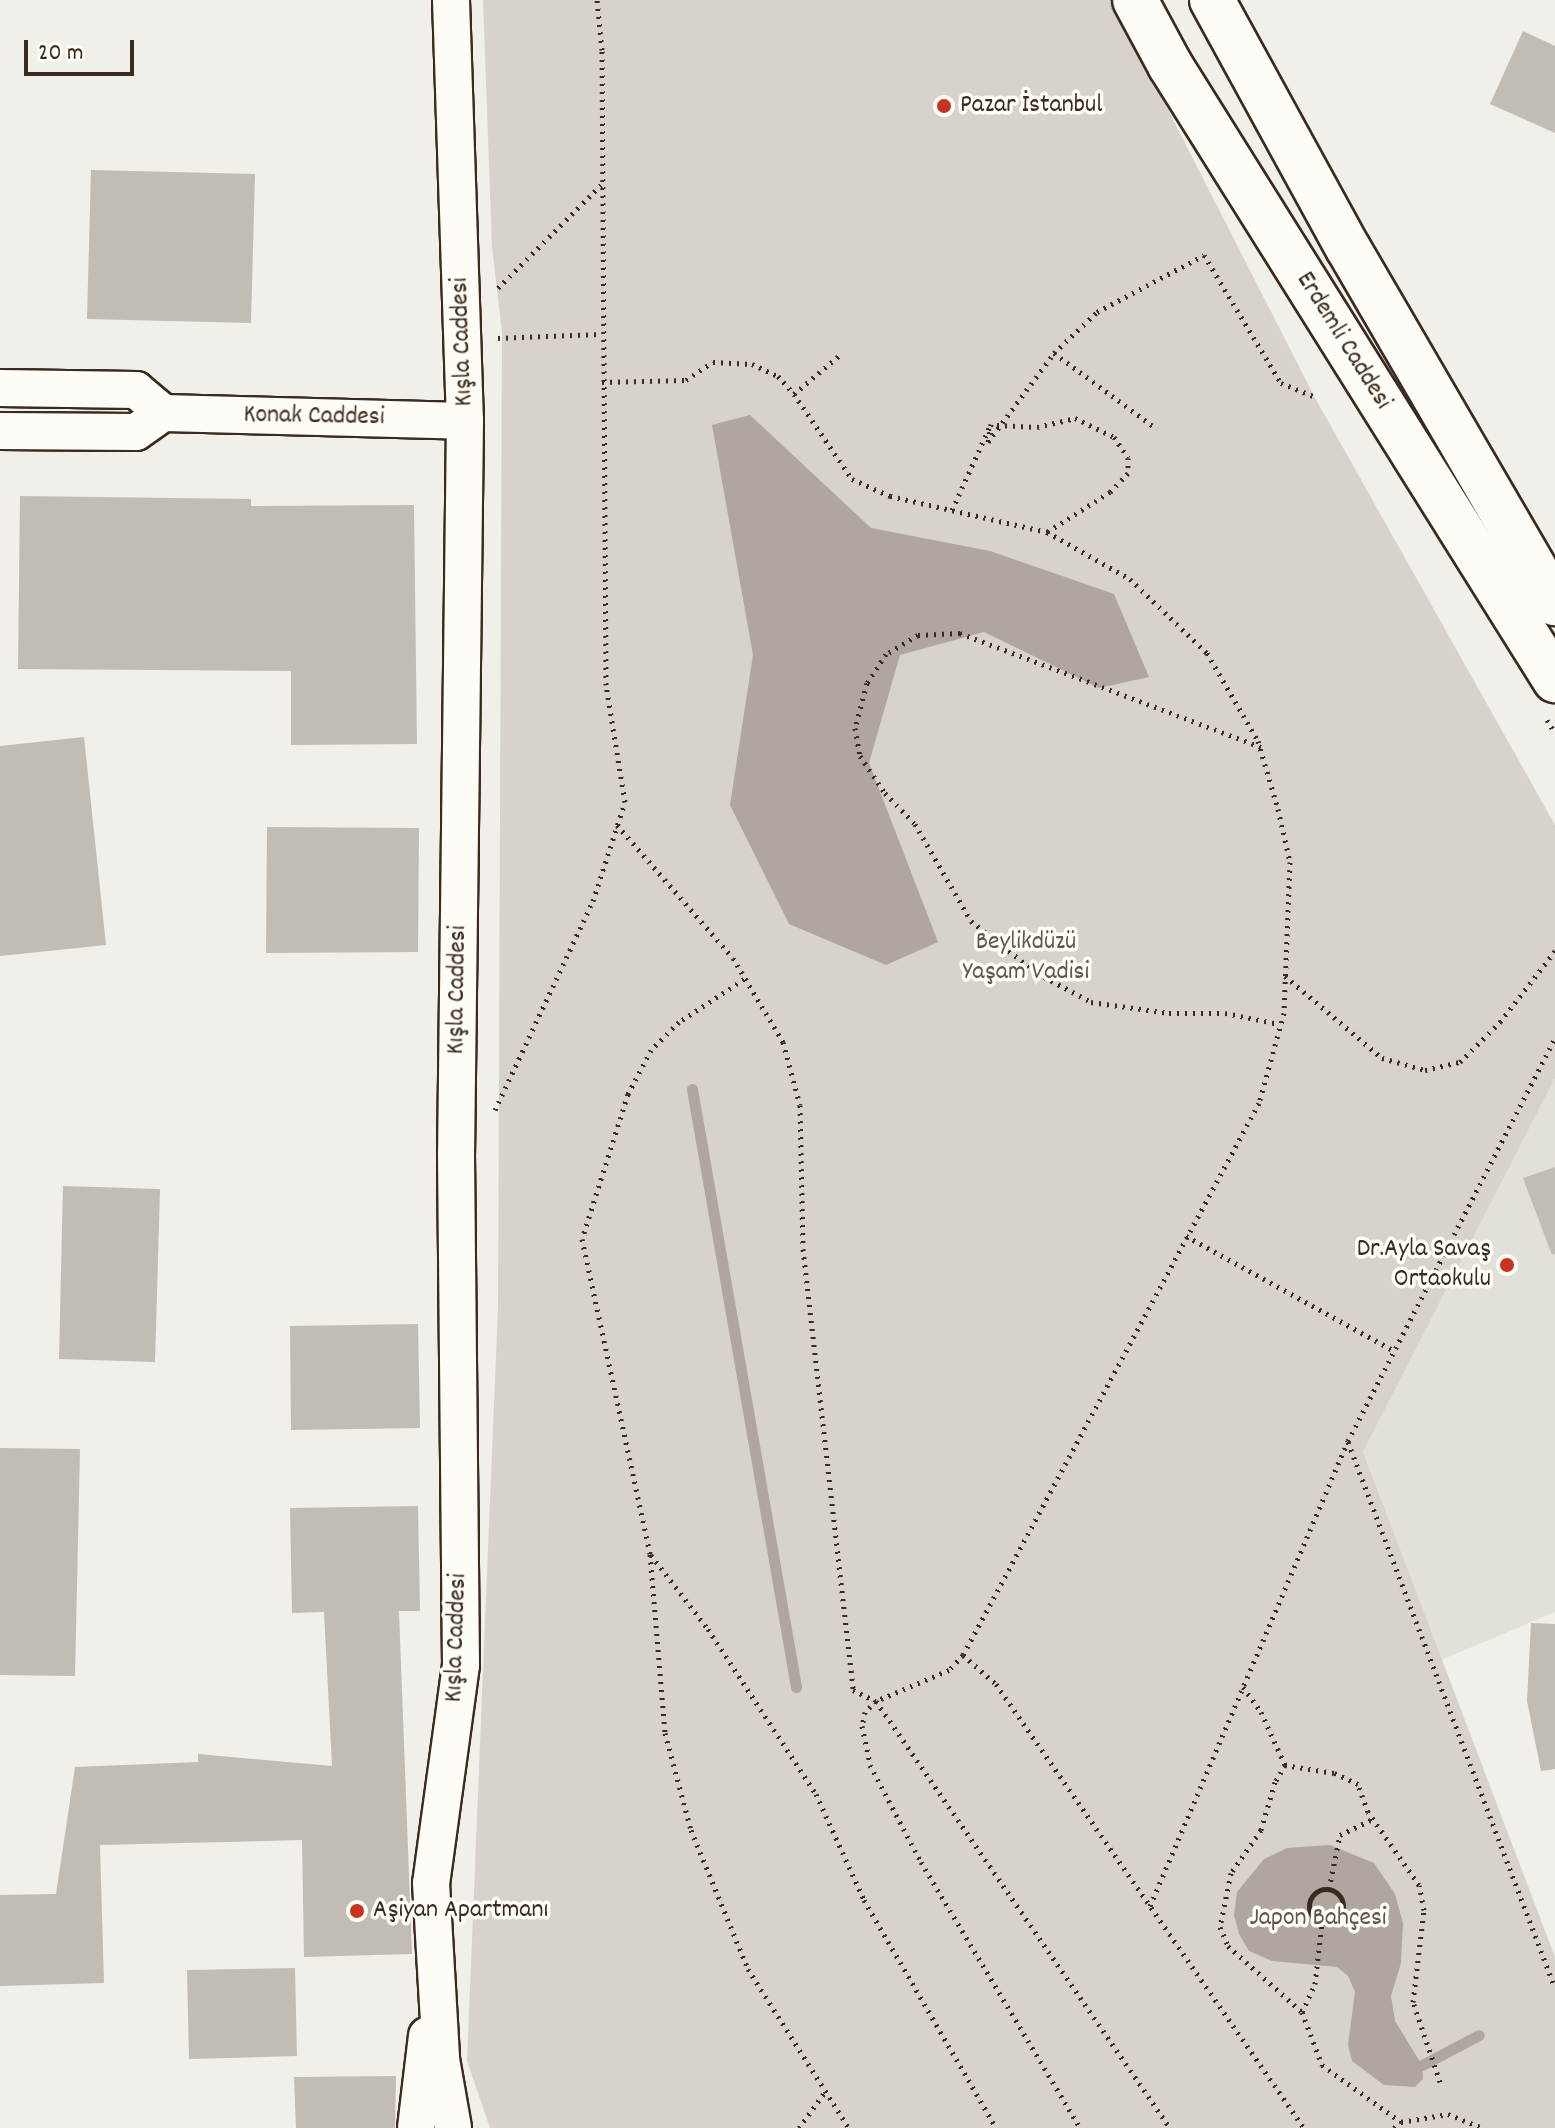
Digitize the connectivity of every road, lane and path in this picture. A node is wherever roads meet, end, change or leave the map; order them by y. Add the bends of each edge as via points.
1 (451, 0) edge
2 (597, 0) edge
3 (1135, 0) edge
4 (1212, 0) edge
5 (602, 185) junction
6 (491, 295) dead end
7 (601, 334) junction
8 (494, 339) dead end
9 (1054, 353) junction
10 (840, 355) dead end
11 (602, 382) junction
12 (0, 388) edge
13 (794, 394) junction
14 (1314, 396) dead end
15 (163, 413) junction
16 (465, 421) junction
17 (991, 424) junction
18 (1157, 429) dead end
19 (0, 431) edge
20 (952, 510) junction
21 (1047, 532) junction
22 (1555, 603) edge
23 (1555, 680) edge
24 (1261, 747) junction
25 (617, 825) junction
26 (1555, 951) edge
27 (1284, 976) junction
28 (744, 979) junction
29 (1279, 1024) junction
30 (1555, 1039) edge
31 (493, 1114) dead end
32 (1186, 1236) junction
33 (1394, 1351) junction
34 (1348, 1441) junction
35 (650, 1554) junction
36 (963, 1655) junction
37 (1243, 1687) junction
38 (876, 1701) junction
39 (1285, 1765) junction
40 (1373, 1819) junction
41 (1329, 1889) junction
42 (1150, 1906) junction
43 (1322, 1923) junction
44 (436, 1979) junction
45 (1555, 1988) edge
46 (1302, 2012) junction
47 (1440, 2082) dead end
48 (825, 2092) junction
49 (1401, 2122) junction
50 (416, 2128) edge
51 (453, 2128) edge
52 (799, 2128) edge
53 (849, 2128) edge
54 (996, 2128) edge
55 (1080, 2128) edge
56 (1170, 2128) edge
57 (1304, 2128) edge
58 (1394, 2128) edge
59 (1482, 2128) edge

1 - 16 street, Kışla Caddesi
2 - 5 path
3 - 23 main road, Erdemli Caddesi via 1170,65
4 - 22 main road, Erdemli Caddesi
5 - 6 path
5 - 7 path
7 - 8 path
7 - 11 path
9 - 14 path via 1097,312 1204,255 1281,383
9 - 17 path via 988,442
9 - 18 path
10 - 13 path
11 - 13 path via 686,380 713,362 752,364 778,376
11 - 25 path via 606,685 625,802
12 - 15 street via 136,390
13 - 20 path via 852,479 890,496
15 - 16 street, Konak Caddesi
15 - 19 street via 136,432
16 - 44 street, Kışla Caddesi via 456,1154 461,1665 431,1883
17 - 20 path
17 - 21 path via 1037,427 1075,418 1114,437 1128,458 1128,473 1110,492
20 - 21 path
21 - 24 path via 1156,598 1207,653
24 - 27 path via 1290,862
24 - 29 path via 960,633 918,635 886,654 867,683 855,728 860,756 915,824 971,921 1037,973 1091,1002 1169,1013 1225,1013
25 - 28 path via 733,958
25 - 31 path via 593,901
26 - 27 path via 1500,1022 1460,1062 1425,1070 1382,1058
27 - 29 path
28 - 35 path via 679,1022 651,1050 628,1094 582,1239
28 - 38 path via 783,1042 800,1105 803,1249 853,1690
29 - 32 path via 1259,1103
30 - 33 path
32 - 33 path
32 - 36 path via 1120,1370
33 - 34 path
34 - 37 path
34 - 45 path
35 - 48 path via 665,1733 691,1830 748,1969
35 - 54 path via 708,1629 816,1794 864,1900
36 - 38 path via 949,1670
36 - 42 path via 996,1684
37 - 39 path
37 - 42 path
38 - 55 path via 865,1712 862,1726 870,1765 921,1862
38 - 56 path
39 - 40 path via 1334,1773 1358,1784
39 - 46 path via 1261,1830 1231,1873 1220,1927 1228,1946
40 - 41 path via 1340,1835
40 - 47 path via 1419,1885 1424,1910 1413,2002
41 - 43 path via 1309,1900 1309,1912
41 - 43 path via 1342,1898 1343,1910 1334,1922
42 - 57 path
43 - 46 path via 1315,1984
44 - 50 street
44 - 51 street via 441,2059
46 - 49 path via 1322,2065
48 - 52 path
48 - 53 path
49 - 58 path
49 - 59 path via 1448,2114

